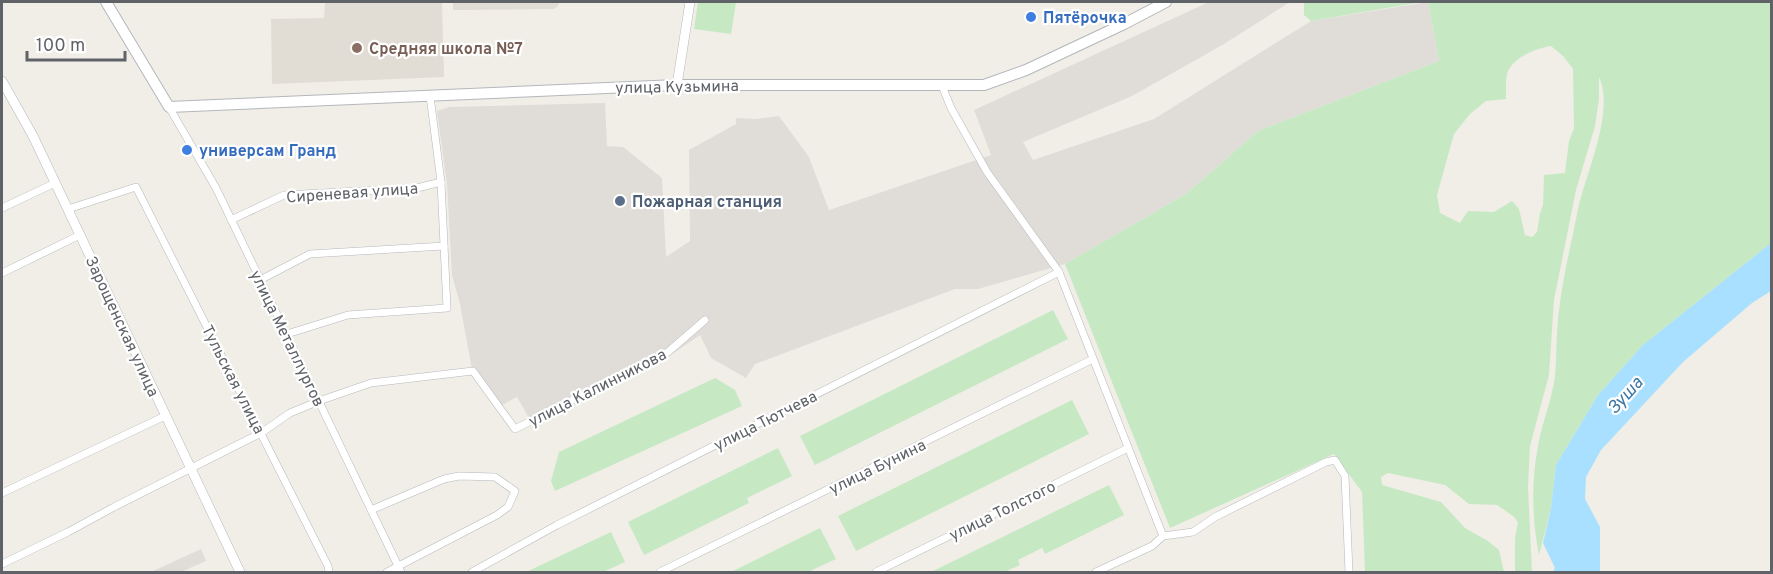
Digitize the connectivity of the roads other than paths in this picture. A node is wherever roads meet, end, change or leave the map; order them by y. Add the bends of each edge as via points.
1 (106, 2) edge
2 (690, 2) edge
3 (1167, 2) edge
4 (2, 82) edge
5 (676, 85) junction
6 (942, 86) junction
7 (430, 96) junction
8 (169, 107) junction
9 (441, 182) junction
10 (55, 183) junction
11 (2, 208) edge
12 (68, 209) junction
13 (231, 220) junction
14 (80, 235) junction
15 (444, 246) junction
16 (1059, 272) junction
17 (2, 273) edge
18 (260, 280) junction
19 (705, 320) dead end
20 (286, 334) junction
21 (1093, 359) junction
22 (319, 400) junction
23 (165, 416) junction
24 (261, 433) junction
25 (1128, 448) junction
26 (190, 468) junction
27 (2, 493) edge
28 (371, 510) junction
29 (1163, 536) junction
30 (2, 564) edge
31 (400, 570) edge
32 (240, 573) edge
33 (329, 573) edge
34 (387, 573) edge
35 (472, 573) edge
36 (660, 573) edge
37 (876, 573) edge
38 (1096, 573) edge
39 (1349, 573) edge

1 - 8 main road
2 - 5 street
3 - 6 main road, улица Кузьмина via 1008,78 984,85
4 - 10 street, Зарощенская улица
5 - 6 main road, улица Кузьмина
5 - 7 main road, улица Кузьмина
6 - 16 street via 987,172
7 - 8 main road, улица Кузьмина
7 - 9 street
8 - 13 street, улица Металлургов
9 - 13 street, Сиреневая улица via 417,188 284,195
9 - 15 street
10 - 11 street
10 - 12 street, Зарощенская улица
12 - 14 street, Зарощенская улица
12 - 24 street, Тульская улица via 136,187
13 - 18 street, улица Металлургов
14 - 17 street
14 - 23 street, Зарощенская улица
15 - 18 street via 310,254
15 - 20 street via 447,308 348,315
16 - 21 street
16 - 35 street, улица Тютчева via 557,525
18 - 20 street, улица Металлургов
19 - 22 street, улица Калинникова via 668,352 515,429 473,372 371,383
20 - 22 street, улица Металлургов
21 - 25 street
21 - 36 street, улица Бунина
22 - 24 street via 290,413
22 - 28 street, улица Металлургов
23 - 26 street, Зарощенская улица
23 - 27 street
24 - 26 street
24 - 33 street, Тульская улица
25 - 29 street
25 - 37 street, улица Толстого
26 - 30 street
26 - 32 street, Зарощенская улица
28 - 31 street, улица Металлургов
28 - 31 street via 459,476 495,477 515,490 508,507 497,515
29 - 38 street via 1152,546
29 - 39 street via 1193,532 1215,517 1335,460 1345,476
31 - 34 street

